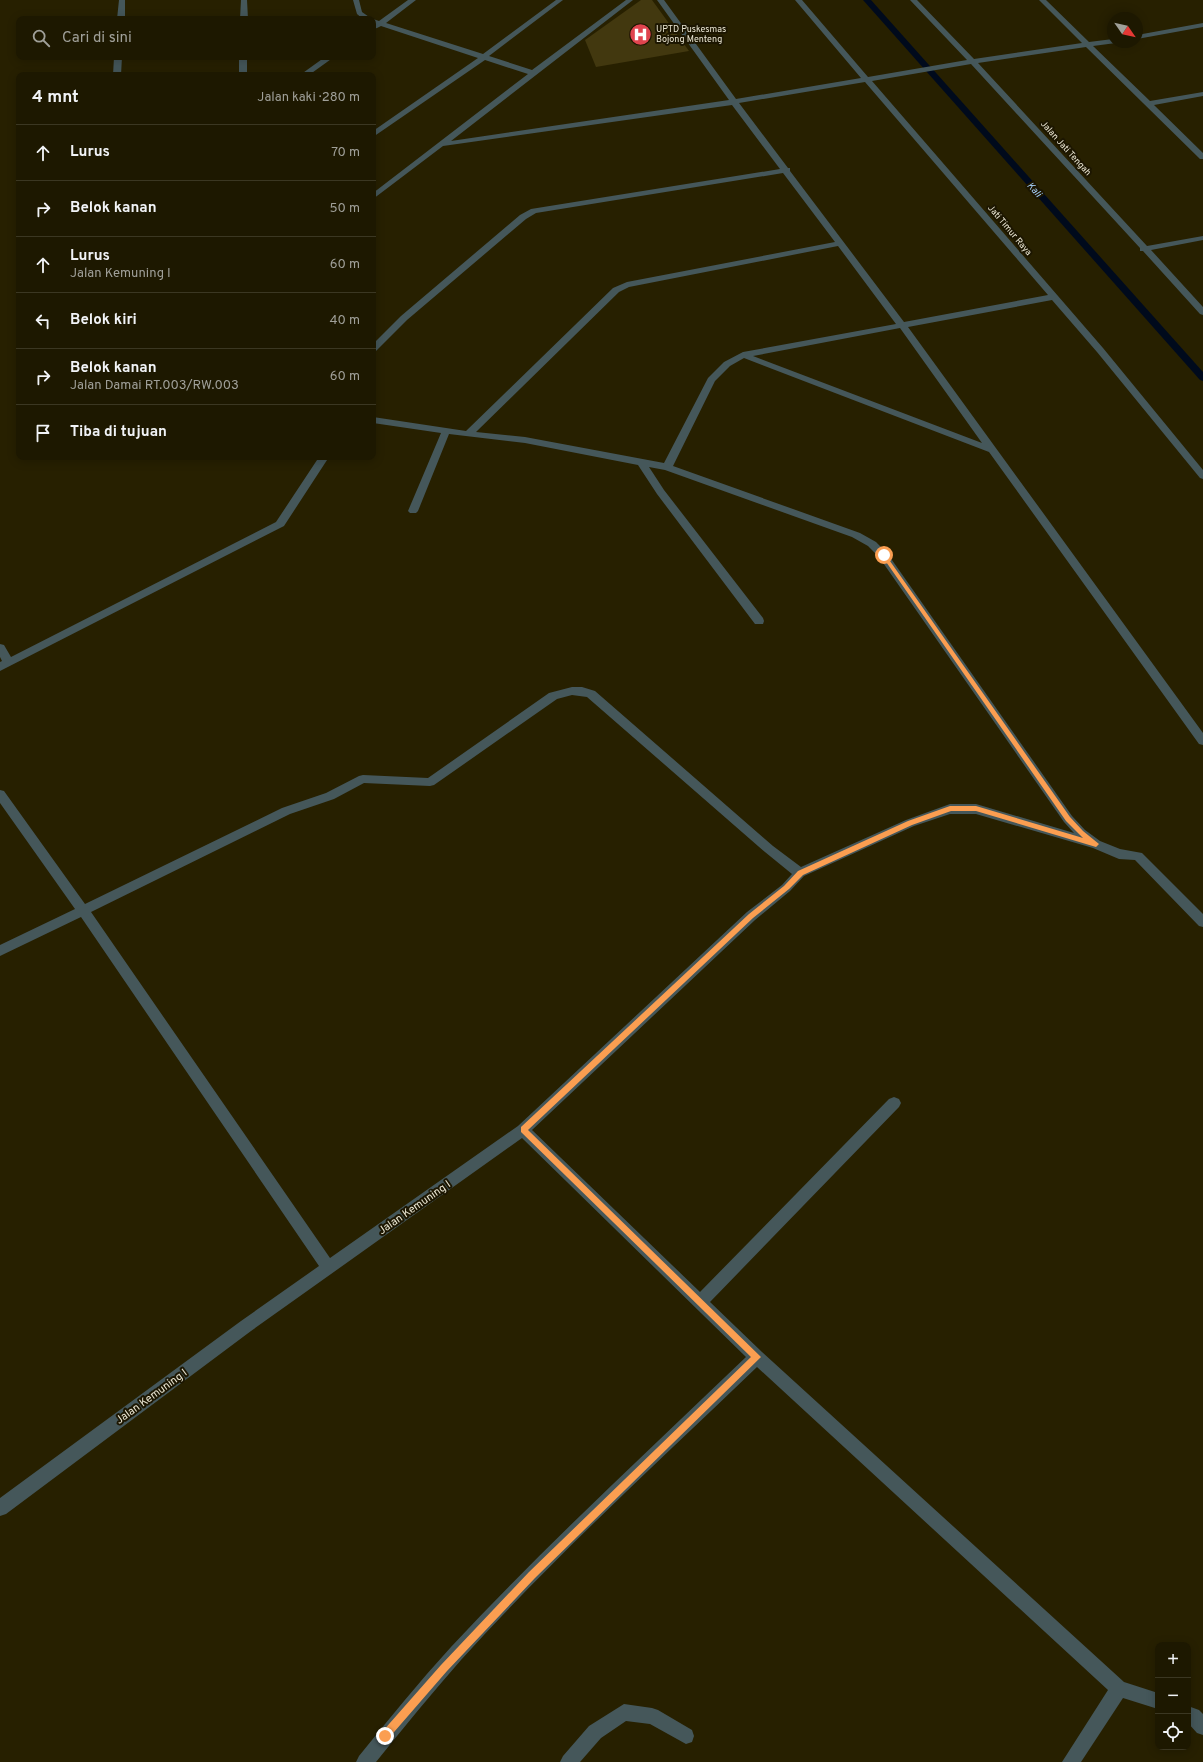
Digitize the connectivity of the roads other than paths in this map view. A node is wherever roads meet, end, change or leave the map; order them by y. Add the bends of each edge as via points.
1 (122, 0) edge
2 (244, 0) edge
3 (356, 0) edge
4 (413, 0) edge
5 (560, 0) edge
6 (630, 0) edge
7 (660, 0) edge
8 (798, 0) edge
9 (913, 0) edge
10 (1042, 0) edge
11 (121, 16) edge
12 (244, 16) edge
13 (364, 16) edge
14 (376, 23) edge
15 (376, 24) edge
16 (1203, 25) edge
17 (1143, 36) edge
18 (1107, 42) edge
19 (1089, 45) junction
20 (485, 56) junction
21 (118, 60) edge
22 (243, 60) edge
23 (326, 60) edge
24 (973, 62) junction
25 (117, 72) edge
26 (243, 72) edge
27 (308, 72) edge
28 (533, 73) junction
29 (868, 80) junction
30 (1203, 94) edge
31 (734, 102) junction
32 (1149, 104) junction
33 (376, 133) edge
34 (443, 144) junction
35 (1203, 157) edge
36 (787, 170) junction
37 (376, 195) edge
38 (1203, 238) edge
39 (841, 243) junction
40 (1143, 249) junction
41 (1054, 297) junction
42 (1203, 312) edge
43 (901, 324) junction
44 (376, 346) edge
45 (743, 355) junction
46 (376, 420) edge
47 (446, 431) junction
48 (468, 434) junction
49 (992, 450) junction
50 (322, 460) edge
51 (641, 461) junction
52 (667, 467) junction
53 (1203, 476) edge
54 (413, 511) dead end
55 (759, 621) dead end
56 (0, 648) edge
57 (4, 665) edge
58 (1203, 741) edge
59 (0, 794) edge
60 (1096, 844) junction
61 (800, 873) junction
62 (83, 911) junction
63 (1203, 922) edge
64 (0, 951) edge
65 (894, 1103) dead end
66 (523, 1130) junction
67 (329, 1268) junction
68 (700, 1302) junction
69 (757, 1357) junction
70 (0, 1508) edge
71 (1119, 1689) junction
72 (1155, 1700) edge
73 (1191, 1715) edge
74 (1203, 1727) edge
75 (686, 1736) dead end
76 (364, 1762) edge
77 (569, 1762) edge
78 (1071, 1762) edge

1 - 11 street
2 - 12 street
3 - 13 street via 359,12
4 - 14 street
5 - 20 street
6 - 28 street
7 - 31 street
8 - 29 street, Jati Timur Raya
9 - 24 street, Jalan Jati Tengah
10 - 19 street
15 - 20 street
16 - 17 street
18 - 19 street
19 - 24 street
19 - 32 street
20 - 28 street
20 - 33 street
21 - 25 street
22 - 26 street
23 - 27 street
24 - 29 street
24 - 40 street, Jalan Jati Tengah
28 - 34 street
29 - 31 street
29 - 41 street, Jati Timur Raya
30 - 32 street
31 - 34 street
31 - 36 street
32 - 35 street
34 - 37 street
36 - 39 street
36 - 44 street via 534,211 523,216 404,318
38 - 40 street
39 - 43 street
39 - 48 street via 627,285 616,290
40 - 42 street, Jalan Jati Tengah
41 - 43 street
41 - 53 street, Jati Timur Raya
43 - 45 street
43 - 49 street
45 - 49 street
45 - 52 street via 727,364 711,380
46 - 47 street
47 - 48 street
47 - 54 street
48 - 51 street via 525,440
49 - 58 street
50 - 57 street via 280,524
51 - 52 street
51 - 55 street via 660,492
52 - 60 street via 856,535 872,544 884,555 1068,819
56 - 57 street
59 - 62 street
60 - 61 street via 976,808 950,809 910,823
60 - 63 street via 1119,854 1138,856
61 - 62 street via 591,694 576,690 554,696 430,782 363,779 330,796 286,811
61 - 66 street, Jalan Kemuning I
62 - 64 street
62 - 67 street
65 - 68 street
66 - 67 street, Jalan Kemuning I
66 - 68 street
67 - 70 street, Jalan Kemuning I via 246,1326
68 - 69 street
69 - 71 street
69 - 76 street via 532,1575 444,1668
71 - 72 street
71 - 78 street
73 - 74 street
75 - 77 street via 652,1716 624,1712 595,1732

